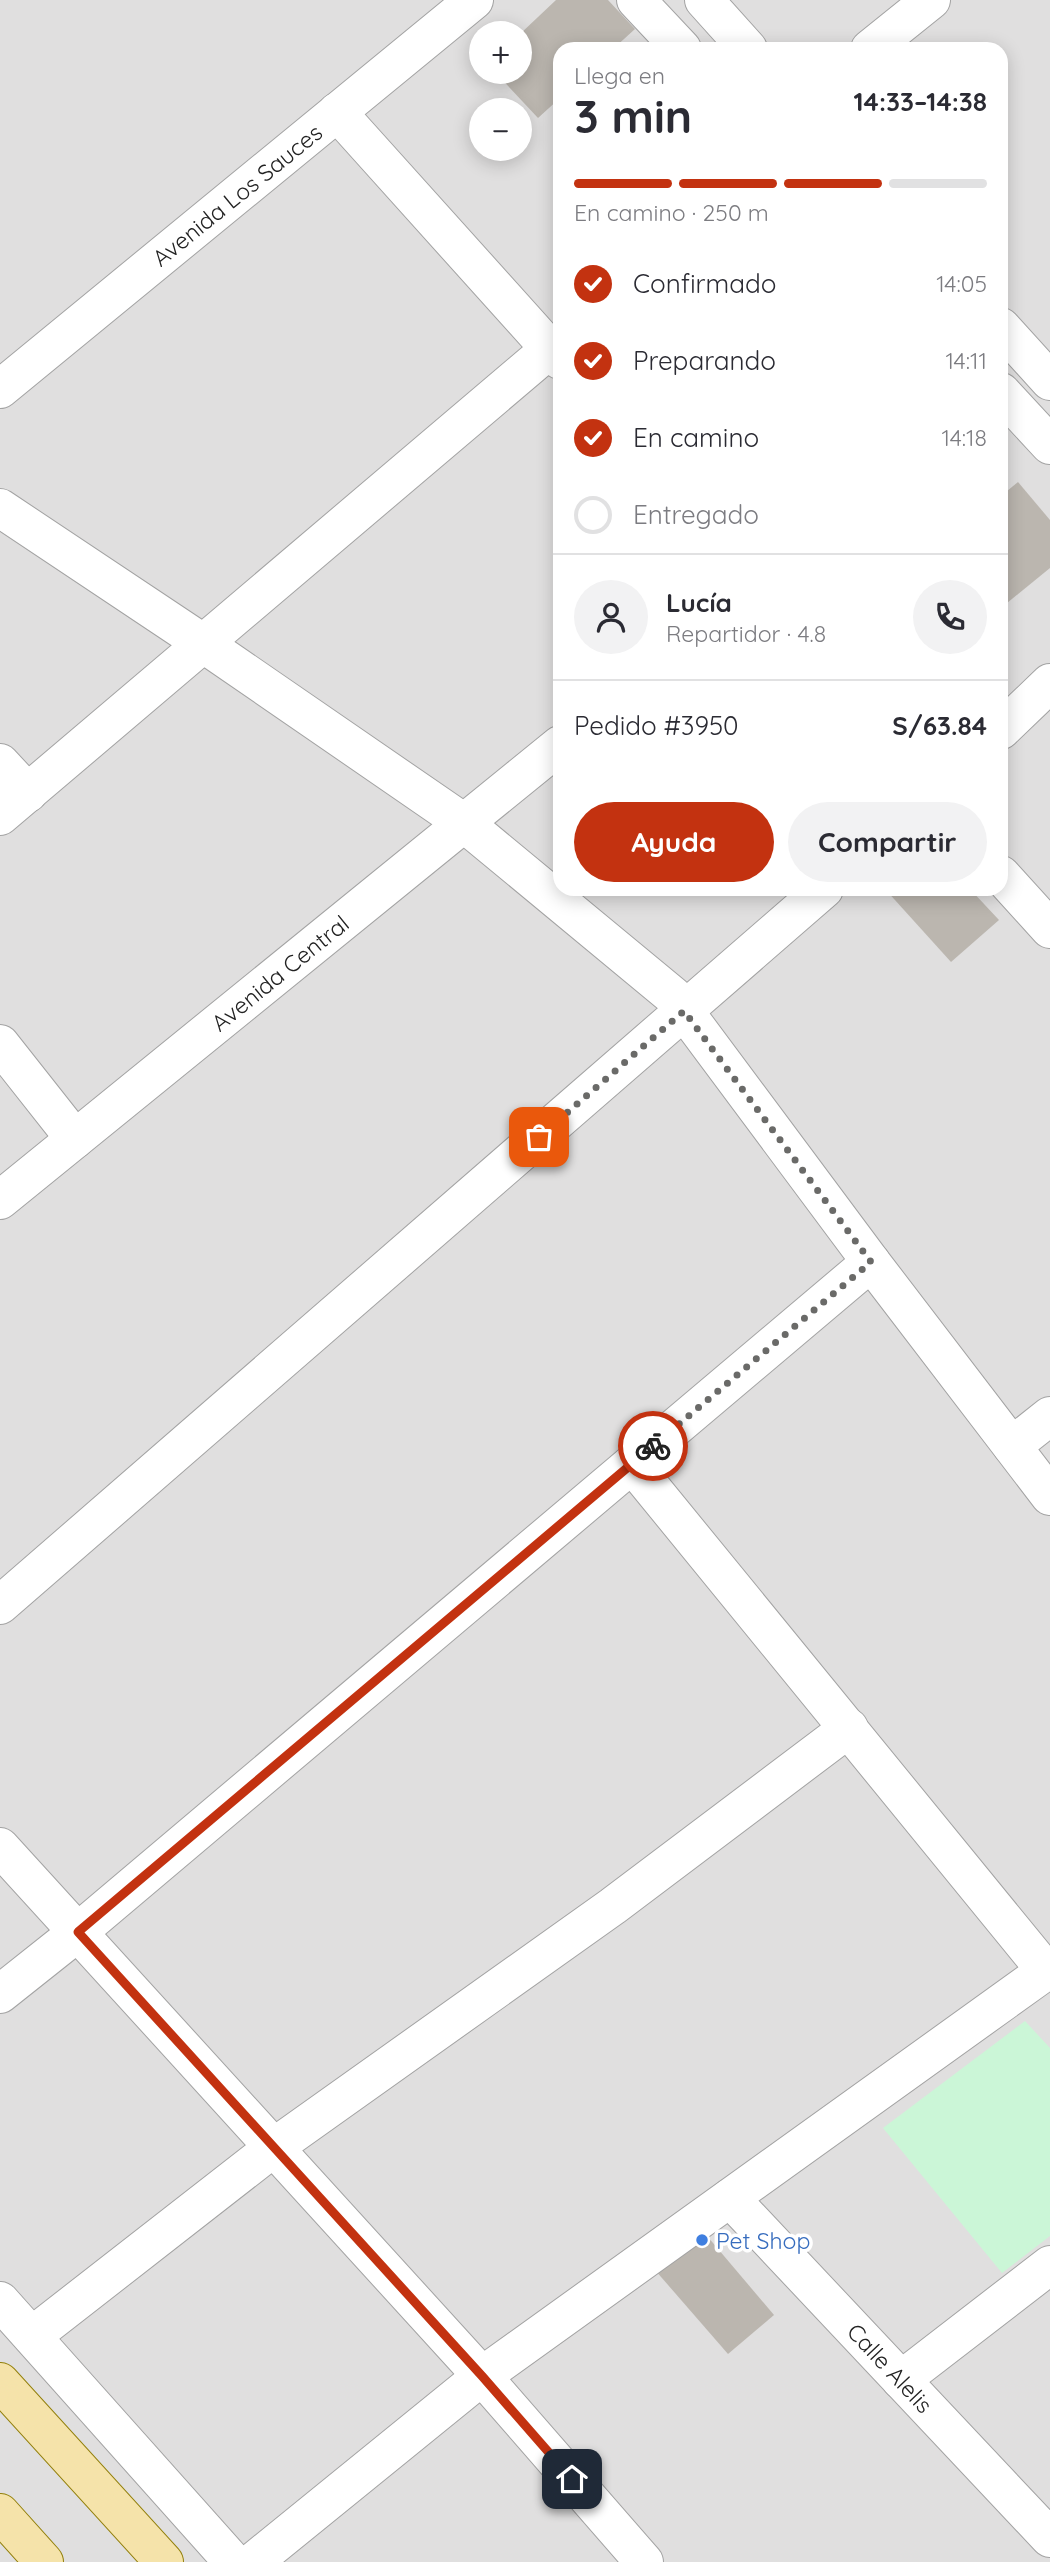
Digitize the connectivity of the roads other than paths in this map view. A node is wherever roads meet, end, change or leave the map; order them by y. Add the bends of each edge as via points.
1 (474, 0) edge
2 (636, 0) edge
3 (704, 0) edge
4 (931, 0) edge
5 (675, 42) edge
6 (742, 42) edge
7 (879, 42) edge
8 (337, 112) junction
9 (1008, 335) edge
10 (553, 352) edge
11 (553, 356) edge
12 (1050, 382) edge
13 (0, 389) edge
14 (1008, 400) edge
15 (1050, 445) edge
16 (5, 520) edge
17 (204, 644) junction
18 (1050, 683) edge
19 (1008, 723) edge
20 (553, 751) edge
21 (0, 763) edge
22 (14, 804) edge
23 (464, 823) junction
24 (1008, 883) edge
25 (816, 896) edge
26 (1050, 929) edge
27 (684, 1011) junction
28 (0, 1044) edge
29 (75, 1139) junction
30 (0, 1200) edge
31 (871, 1262) junction
32 (1050, 1416) edge
33 (1012, 1447) junction
34 (632, 1464) junction
35 (1050, 1496) edge
36 (0, 1605) edge
37 (849, 1728) junction
38 (0, 1847) edge
39 (78, 1932) junction
40 (1048, 1969) edge
41 (0, 1994) edge
42 (273, 2148) junction
43 (730, 2198) junction
44 (1050, 2265) edge
45 (0, 2301) edge
46 (32, 2336) junction
47 (482, 2376) junction
48 (901, 2380) junction
49 (0, 2382) edge
50 (0, 2513) edge
51 (1050, 2538) edge
52 (44, 2562) edge
53 (164, 2562) edge
54 (233, 2562) edge
55 (253, 2562) edge
56 (644, 2562) edge

1 - 8 street, Avenida Los Sauces
2 - 5 street
3 - 6 street
4 - 7 street
8 - 10 street
8 - 13 street, Avenida Los Sauces
9 - 12 street
11 - 17 street
14 - 15 street
16 - 17 street
17 - 22 street
17 - 23 street
18 - 19 street
20 - 23 street, Avenida Central
21 - 22 street
23 - 27 street via 673,996
23 - 29 street, Avenida Central
24 - 26 street
25 - 27 street
27 - 31 street
27 - 36 street
28 - 29 street
29 - 30 street, Avenida Central
31 - 33 street
31 - 34 street
32 - 33 street
33 - 35 street
34 - 37 street
34 - 39 street
37 - 40 street
37 - 42 street via 613,1906
38 - 39 street
39 - 41 street
39 - 42 street
40 - 43 street
42 - 46 street
42 - 47 street
43 - 47 street
43 - 48 street, Calle Alelis
44 - 48 street
45 - 46 street
46 - 54 street
47 - 55 street
47 - 56 street
48 - 51 street, Calle Alelis
49 - 53 main road
50 - 52 main road

